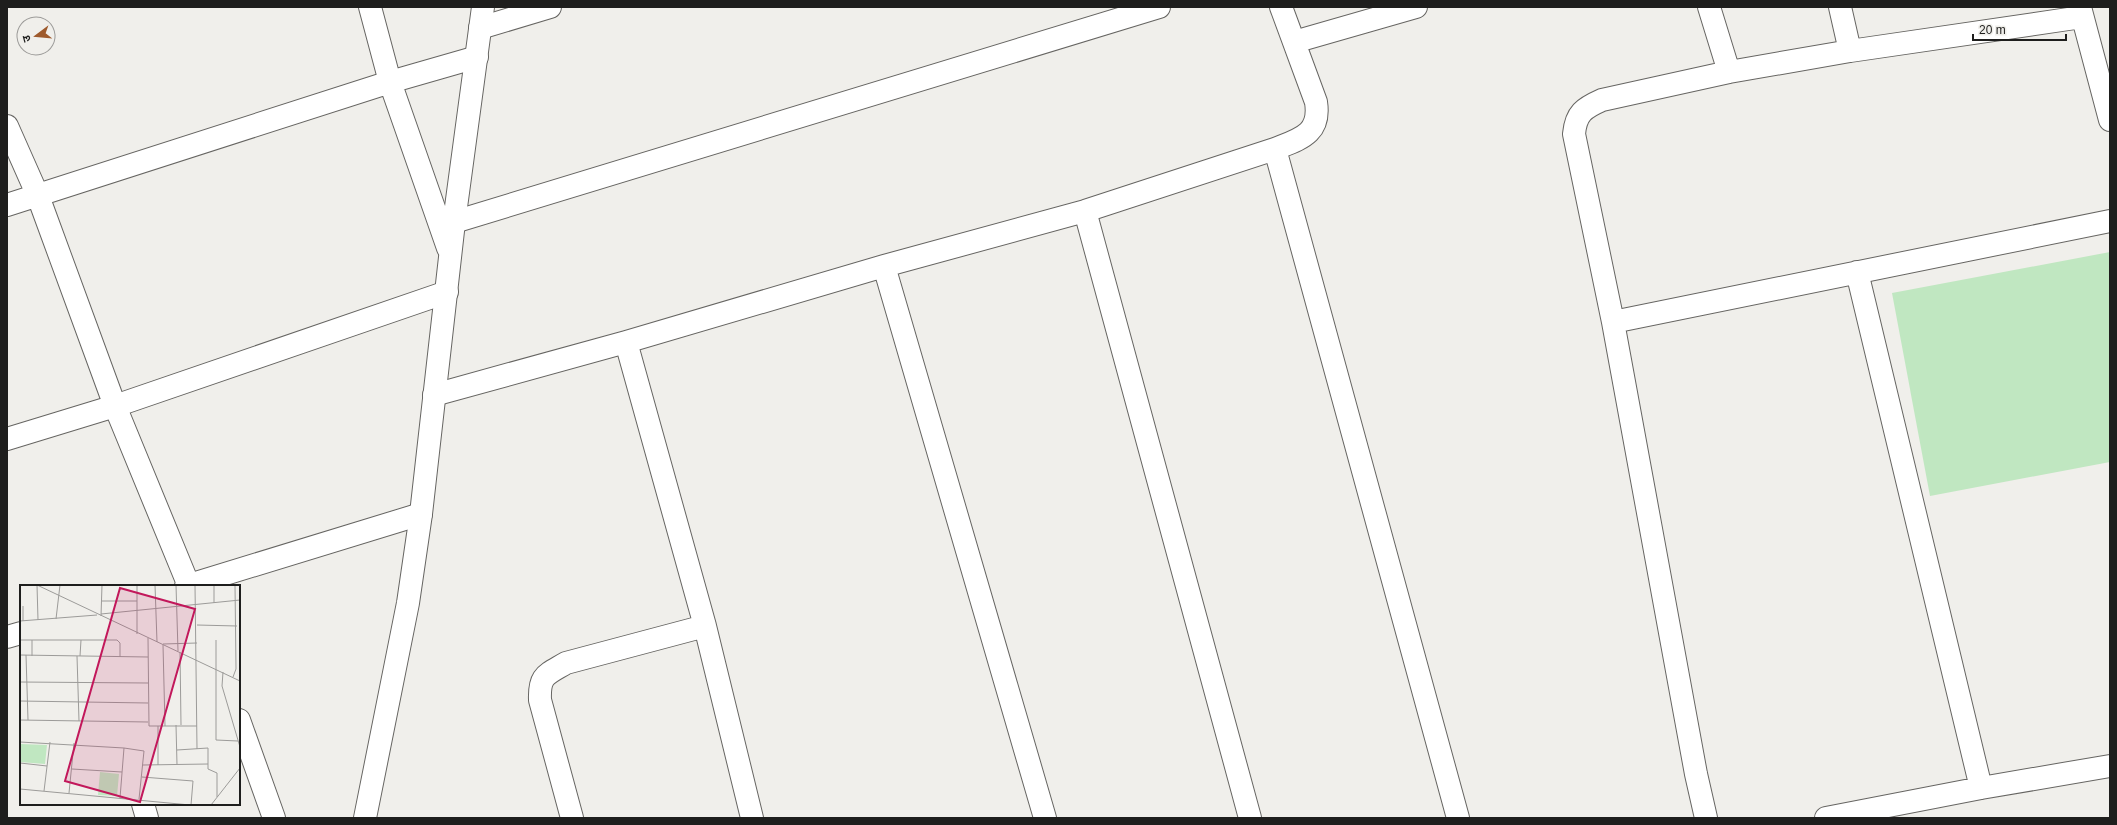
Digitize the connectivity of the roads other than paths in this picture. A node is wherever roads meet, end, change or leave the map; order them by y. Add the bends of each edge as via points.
1 (370, 7) edge
2 (550, 7) edge
3 (1159, 7) edge
4 (1281, 7) edge
5 (1416, 7) edge
6 (1709, 7) edge
7 (1840, 7) edge
8 (2081, 12) edge
9 (482, 17) edge
10 (1294, 42) junction
11 (1850, 51) junction
12 (477, 57) junction
13 (1729, 72) junction
14 (390, 82) junction
15 (2110, 120) edge
16 (7, 126) edge
17 (1275, 149) junction
18 (38, 196) junction
19 (7, 205) edge
20 (1085, 211) junction
21 (2110, 221) edge
22 (454, 222) junction
23 (451, 255) junction
24 (884, 266) junction
25 (1857, 272) junction
26 (447, 292) junction
27 (1613, 322) junction
28 (626, 342) junction
29 (434, 395) junction
30 (115, 406) junction
31 (7, 438) edge
32 (421, 514) junction
33 (188, 585) edge
34 (191, 585) edge
35 (705, 626) junction
36 (20, 633) edge
37 (7, 637) edge
38 (240, 723) edge
39 (2110, 766) edge
40 (1981, 788) junction
41 (143, 805) edge
42 (147, 818) edge
43 (274, 818) edge
44 (365, 818) edge
45 (572, 818) edge
46 (752, 818) edge
47 (1045, 818) edge
48 (1250, 818) edge
49 (1458, 818) edge
50 (1706, 818) edge
51 (1826, 818) edge

1 - 14 street
2 - 9 street
3 - 22 street
4 - 10 street
5 - 10 street
6 - 13 street
7 - 11 street
8 - 11 street
8 - 15 street
9 - 12 street
10 - 17 street via 1318,114 1313,128 1303,137
11 - 13 street
12 - 14 street
12 - 22 street
13 - 27 street via 1602,100 1588,106 1576,119 1574,134
14 - 18 street
14 - 23 street
16 - 18 street
17 - 20 street
17 - 49 street
18 - 19 street
18 - 30 street
20 - 24 street
20 - 48 street
21 - 25 street
22 - 23 street
23 - 26 street
24 - 28 street
24 - 47 street
25 - 27 street
25 - 40 street
26 - 29 street
26 - 30 street
27 - 50 street
28 - 29 street
28 - 35 street
29 - 32 street
30 - 31 street
30 - 33 street
32 - 34 street
32 - 44 street via 408,603
35 - 45 street via 566,664 547,674 540,684 540,700
35 - 46 street
36 - 37 street
38 - 43 street
39 - 40 street
40 - 51 street
41 - 42 street

